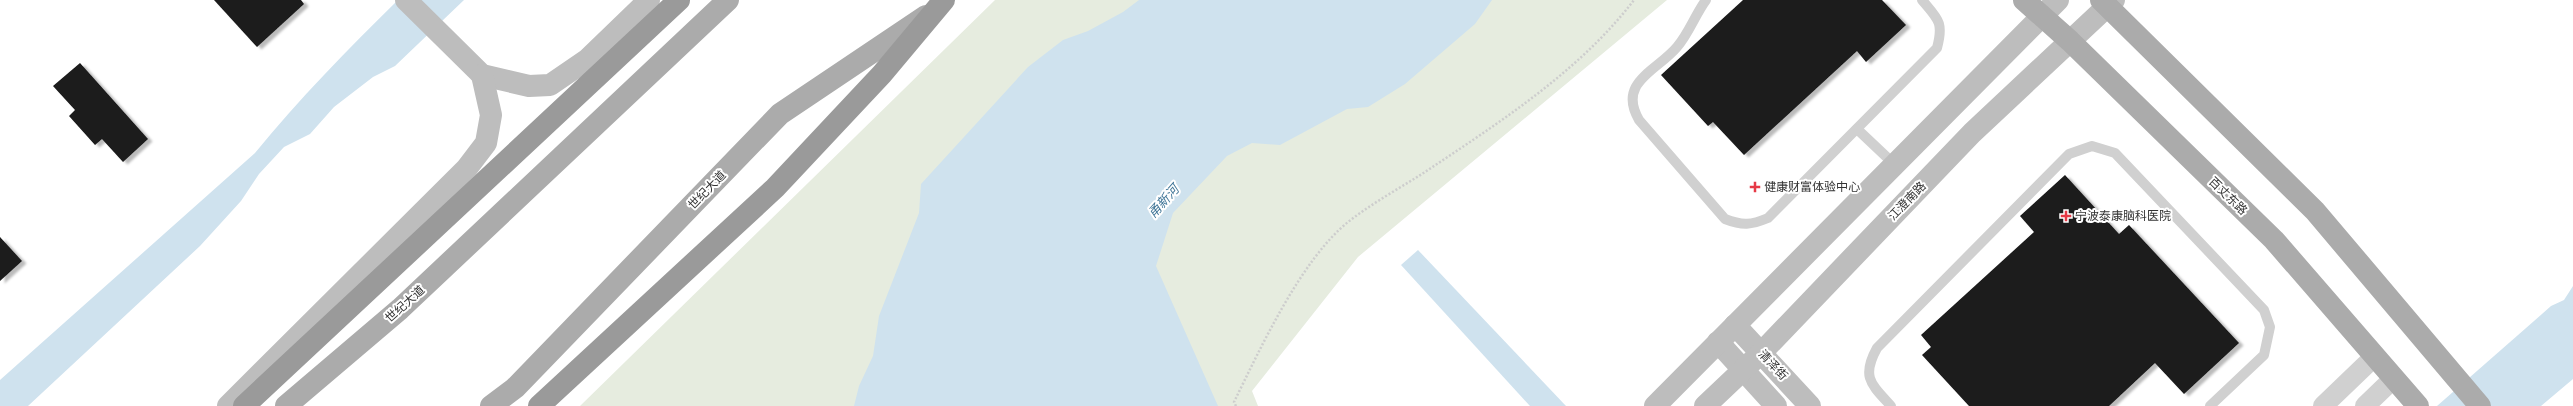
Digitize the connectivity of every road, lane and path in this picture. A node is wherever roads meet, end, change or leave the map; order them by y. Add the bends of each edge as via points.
1 (406, 0) edge
2 (649, 0) edge
3 (679, 0) edge
4 (728, 0) edge
5 (1634, 0) edge
6 (1706, 0) edge
7 (1922, 0) edge
8 (2024, 0) edge
9 (2058, 0) edge
10 (2107, 2) edge
11 (938, 7) edge
12 (2041, 16) junction
13 (2070, 42) junction
14 (482, 75) junction
15 (1857, 129) junction
16 (1894, 164) junction
17 (1735, 325) junction
18 (1718, 342) junction
19 (1761, 353) junction
20 (2374, 357) junction
21 (1744, 370) junction
22 (2406, 393) edge
23 (228, 406) edge
24 (244, 406) edge
25 (286, 406) edge
26 (491, 406) edge
27 (539, 406) edge
28 (1236, 406) edge
29 (1655, 406) edge
30 (1705, 406) edge
31 (1776, 406) edge
32 (1810, 406) edge
33 (1891, 406) edge
34 (2210, 406) edge
35 (2323, 406) edge
36 (2365, 406) edge
37 (2480, 406) edge

1 - 14 main road
2 - 14 main road via 588,59 550,85 529,86
3 - 24 highway
4 - 25 main road, 世纪大道 via 400,309
5 - 28 path via 1615,24 1538,94 1348,222 1307,266 1254,361 1234,402
6 - 15 lane via 1676,48 1643,76 1632,98 1633,109 1639,120 1725,220 1739,225 1751,225 1768,218
7 - 15 lane via 1940,21 1937,48
8 - 12 main road, 百丈东路
9 - 12 main road
10 - 13 main road, 江澄南路
10 - 37 main road via 2315,211
11 - 26 main road, 世纪大道 via 780,114 520,382
11 - 27 highway via 882,74 790,172
12 - 13 main road, 百丈东路
12 - 16 main road
13 - 19 main road, 江澄南路 via 1972,133
13 - 20 main road, 百丈东路 via 2274,240
14 - 23 main road via 491,114 486,143 467,168
15 - 16 lane
16 - 17 main road
17 - 18 main road
17 - 19 main road, 清泽街
18 - 21 main road, 清泽街
18 - 29 main road
19 - 21 main road, 江澄南路
19 - 32 main road, 清泽街
20 - 22 main road, 百丈东路
20 - 35 street
21 - 30 main road, 江澄南路
21 - 31 main road, 清泽街
22 - 36 street
33 - 34 lane via 1872,385 1867,372 1877,348 2069,154 2092,146 2115,153 2264,310 2270,327 2264,355

